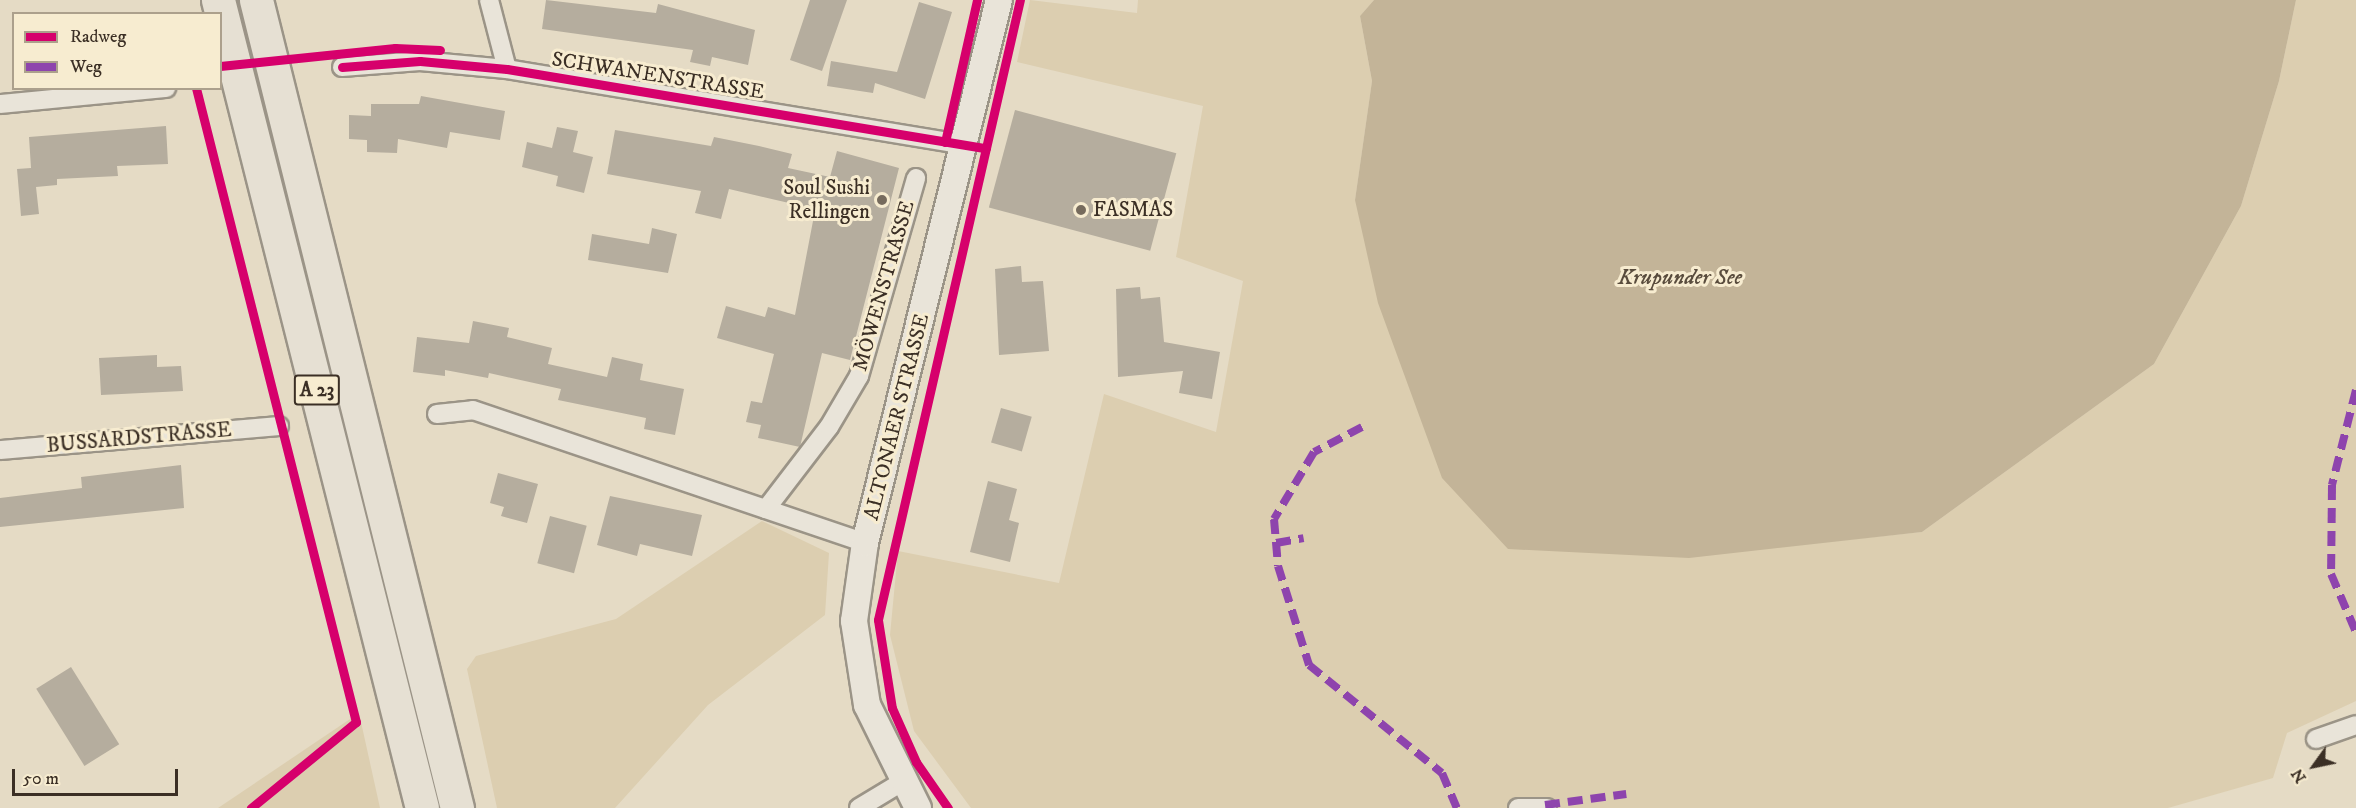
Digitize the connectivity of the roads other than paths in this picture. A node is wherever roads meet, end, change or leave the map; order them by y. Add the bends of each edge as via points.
1 (256, 0) edge
2 (489, 0) edge
3 (999, 0) edge
4 (222, 16) edge
5 (342, 67) dead end
6 (507, 69) junction
7 (144, 90) edge
8 (0, 104) edge
9 (965, 145) junction
10 (916, 178) dead end
11 (437, 414) dead end
12 (279, 426) dead end
13 (0, 450) edge
14 (765, 509) junction
15 (865, 543) junction
16 (2356, 725) edge
17 (2316, 739) dead end
18 (902, 782) junction
19 (417, 799) edge
20 (458, 808) edge
21 (859, 808) edge
22 (918, 808) edge
23 (1518, 808) edge
24 (1546, 808) edge

1 - 20 highway, A 23
2 - 6 street
3 - 9 main road, ALTONAER STRASSE
4 - 19 highway, A 23
5 - 6 street, SCHWANENSTRASSE via 420,61
6 - 9 street, SCHWANENSTRASSE
7 - 8 street
9 - 15 main road, ALTONAER STRASSE
10 - 14 street, MÖWENSTRASSE via 859,376 829,427
11 - 14 street via 473,410
12 - 13 street, BUSSARDSTRASSE
14 - 15 street
15 - 18 main road, ALTONAER STRASSE via 854,621 858,664 880,741
16 - 17 street
18 - 21 street
18 - 22 main road, ALTONAER STRASSE
23 - 24 street

